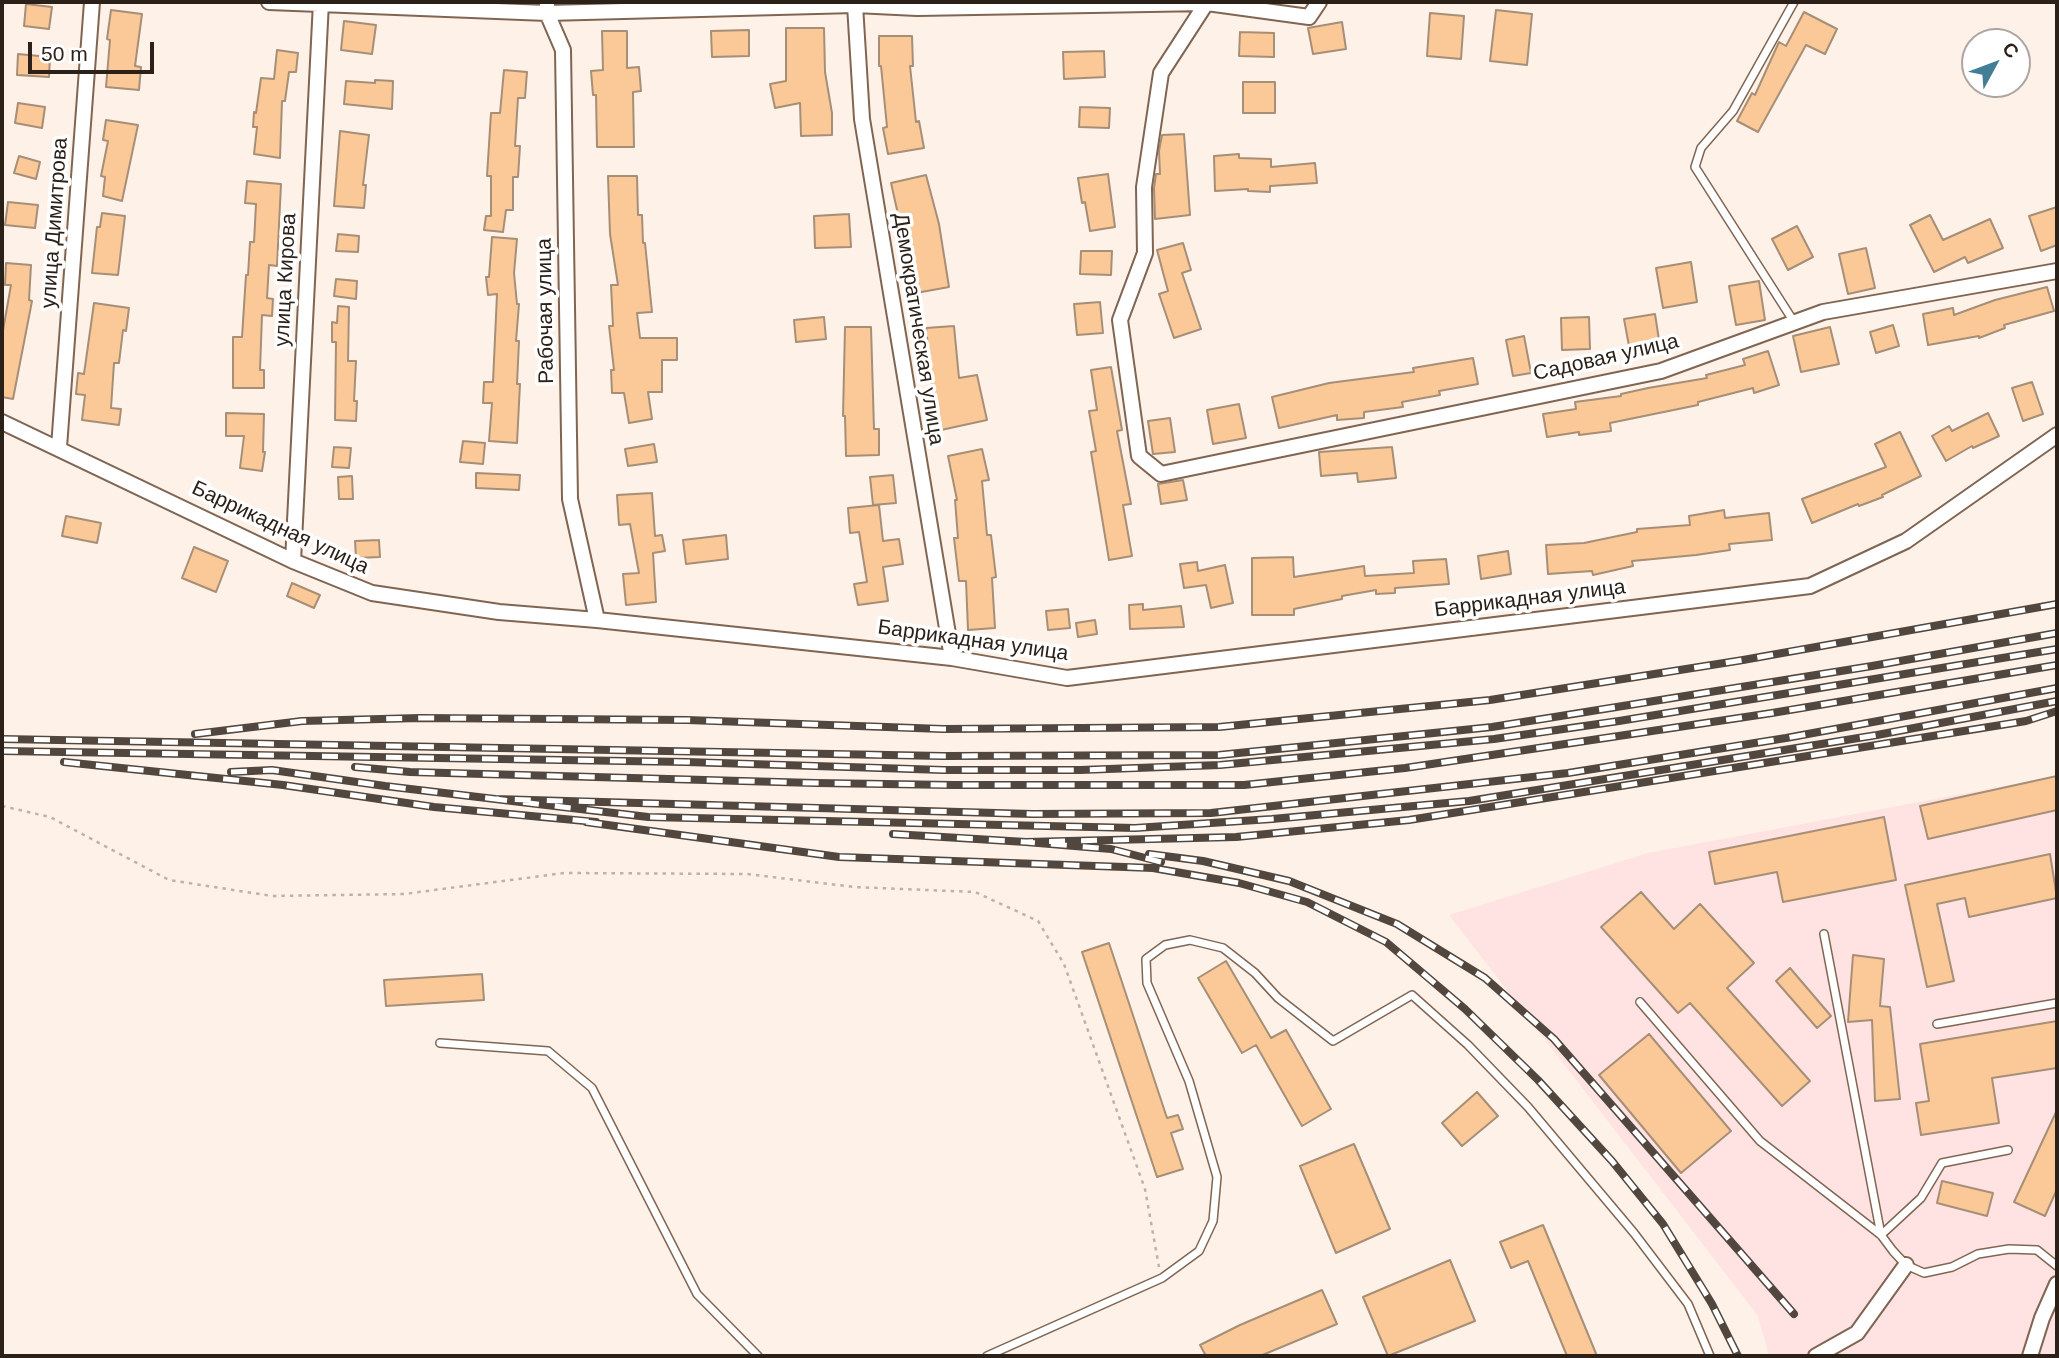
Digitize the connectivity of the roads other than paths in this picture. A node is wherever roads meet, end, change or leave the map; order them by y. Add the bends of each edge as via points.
1 (92, 2) edge
2 (269, 2) edge
3 (1207, 2) edge
4 (1320, 2) edge
5 (1794, 2) edge
6 (321, 3) edge
7 (855, 5) junction
8 (917, 5) edge
9 (547, 7) edge
10 (2057, 271) edge
11 (1795, 322) junction
12 (2, 422) edge
13 (2057, 435) edge
14 (59, 447) junction
15 (293, 561) junction
16 (597, 620) junction
17 (951, 658) junction
18 (1824, 934) dead end
19 (1640, 1002) dead end
20 (2057, 1003) edge
21 (1937, 1024) dead end
22 (440, 1043) dead end
23 (2008, 1150) dead end
24 (1881, 1235) junction
25 (1906, 1265) junction
26 (2057, 1266) edge
27 (2057, 1284) edge
28 (758, 1356) edge
29 (987, 1356) edge
30 (1710, 1356) edge
31 (1816, 1356) edge
32 (2030, 1356) edge

1 - 14 street, улица Димитрова
2 - 6 street
3 - 4 street via 1309,17
3 - 8 street
3 - 11 street, Садовая улица via 1161,73 1144,187 1145,253 1120,320 1139,456 1161,474 1661,370
5 - 11 lane via 1733,111 1701,148 1695,167
6 - 9 street
6 - 15 street, улица Кирова
7 - 8 street
7 - 9 street
7 - 17 street, Демократическая улица via 862,119
9 - 16 street, Рабочая улица via 563,50 570,499
10 - 11 street, Садовая улица via 1823,312
12 - 14 street, Баррикадная улица
13 - 17 street, Баррикадная улица via 1906,541 1810,586 1067,678
14 - 15 street, Баррикадная улица
15 - 16 street, Баррикадная улица via 372,593 499,612
16 - 17 street, Баррикадная улица
18 - 24 lane
19 - 24 lane via 1760,1141
20 - 21 lane
22 - 28 lane via 548,1052 592,1088 697,1294
23 - 24 lane via 1942,1163 1921,1198
24 - 25 lane
25 - 26 lane via 1924,1273 1952,1267 1978,1254 2009,1249 2037,1250
25 - 31 street via 1857,1333
27 - 32 street
29 - 30 lane via 1162,1279 1199,1251 1213,1221 1217,1177 1189,1081 1147,984 1146,959 1165,944 1190,940 1223,948 1333,1041 1412,995 1528,1107 1634,1233 1688,1304

